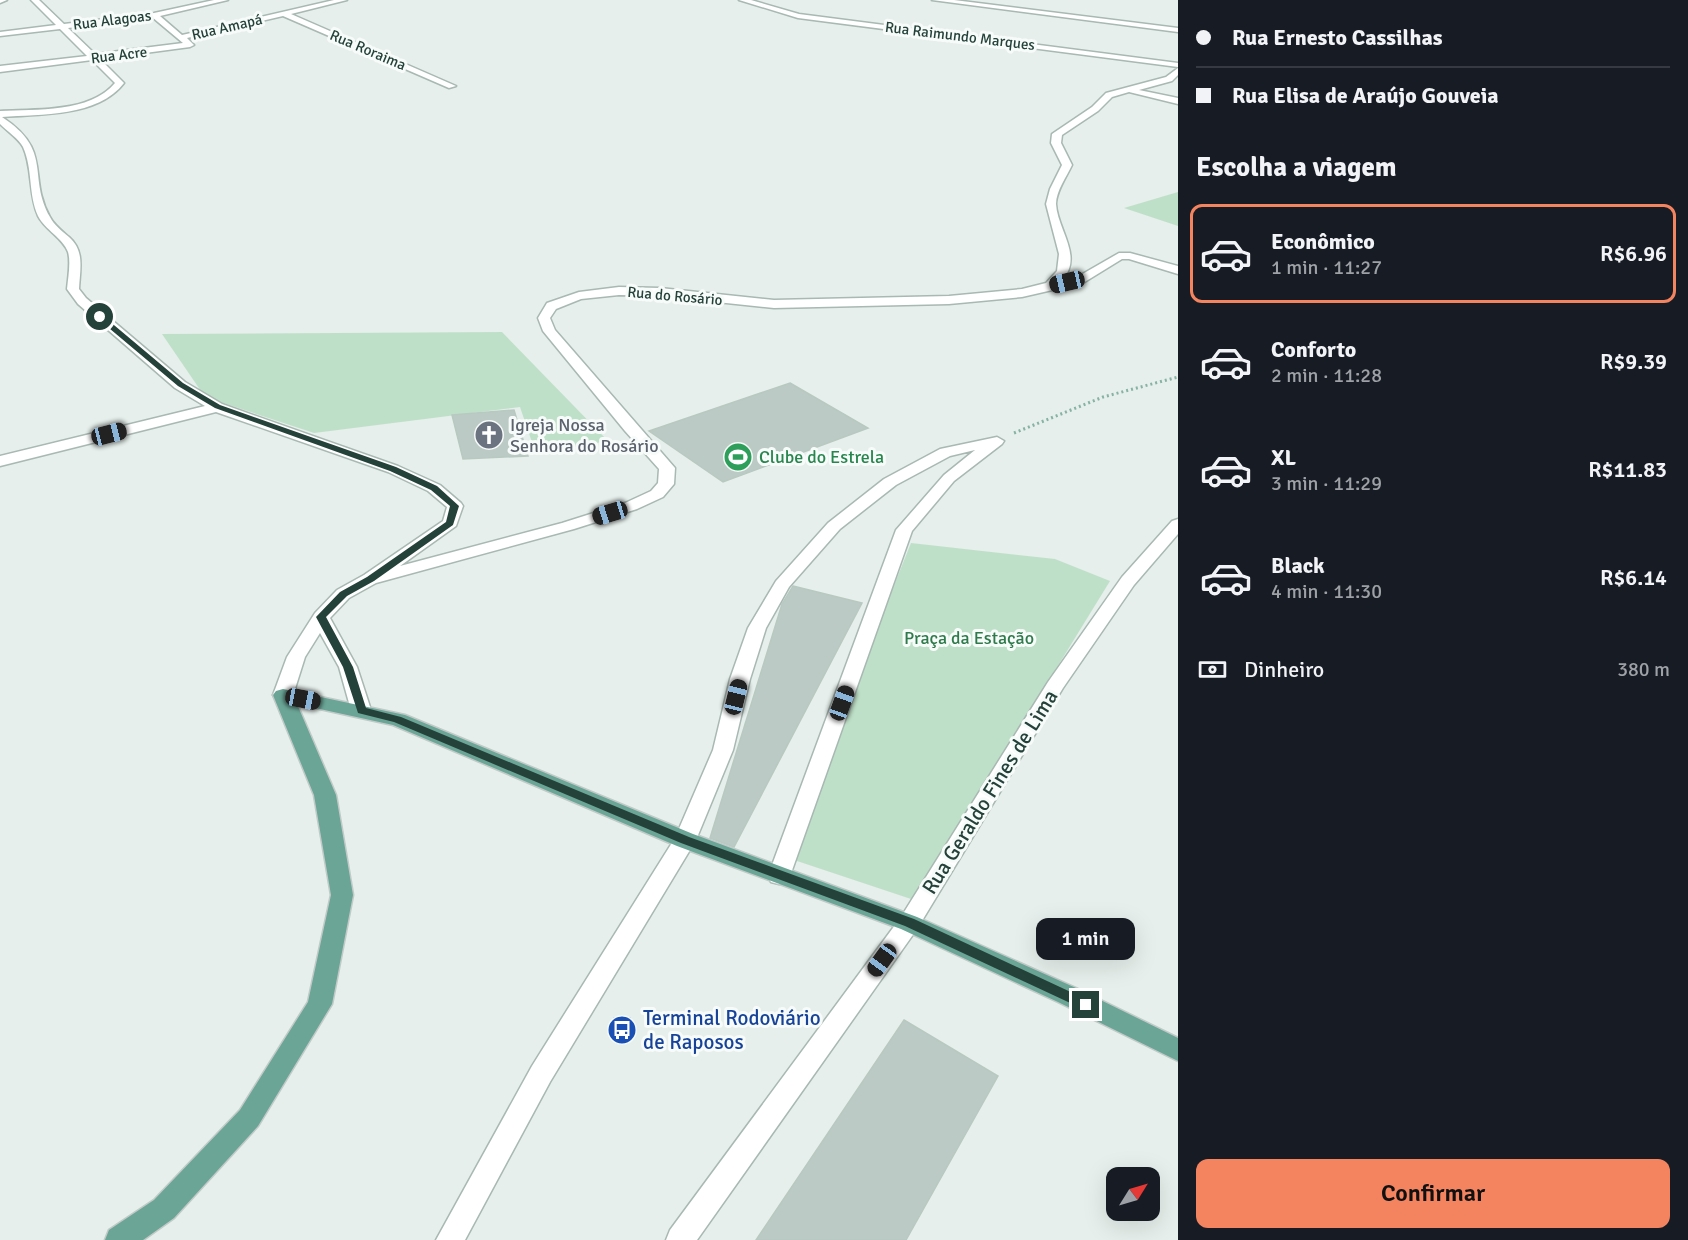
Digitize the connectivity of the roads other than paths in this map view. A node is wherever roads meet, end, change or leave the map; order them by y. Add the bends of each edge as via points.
1 (35, 0) edge
2 (224, 0) edge
3 (343, 0) edge
4 (743, 0) edge
5 (936, 0) edge
6 (284, 14) junction
7 (154, 15) junction
8 (62, 27) junction
9 (1178, 30) edge
10 (0, 34) edge
11 (182, 37) junction
12 (93, 58) junction
13 (1178, 65) edge
14 (0, 69) edge
15 (1178, 70) edge
16 (452, 86) dead end
17 (1125, 90) junction
18 (1178, 101) edge
19 (0, 114) edge
20 (0, 119) edge
21 (1178, 270) edge
22 (1050, 286) junction
23 (218, 407) junction
24 (0, 461) edge
25 (1178, 524) edge
26 (370, 579) junction
27 (321, 617) junction
28 (283, 695) junction
29 (361, 710) junction
30 (685, 840) junction
31 (779, 876) junction
32 (909, 923) junction
33 (1178, 1050) edge
34 (456, 1234) edge
35 (119, 1240) edge
36 (680, 1240) edge

1 - 8 street
2 - 7 street, Rua Alagoas
3 - 6 street, Rua Amapá
4 - 13 street, Rua Raimundo Marques via 798,16
5 - 9 street
6 - 11 street, Rua Amapá
6 - 16 street, Rua Roraima
7 - 8 street, Rua Alagoas
7 - 11 street, Rua Acre
8 - 10 street, Rua Alagoas
8 - 12 street
11 - 12 street, Rua Acre via 190,45
12 - 14 street, Rua Acre
12 - 19 street via 120,83 118,87 78,107
15 - 17 street via 1168,79
17 - 18 street
17 - 22 street via 1109,94 1095,109 1058,134 1056,143 1067,165 1051,204 1065,254 1063,272
20 - 23 street via 27,144 44,218 71,245 75,255 73,289 82,301 180,385
21 - 22 street, Rua do Rosário via 1119,256 1083,279
22 - 26 street, Rua do Rosário via 1022,293 949,300 774,304 620,291 579,296 551,306 544,318 549,331 667,468 666,484 657,494 631,506
23 - 24 street
23 - 26 street via 393,469 434,488 455,506 450,523
25 - 32 street, Rua Geraldo Fines de Lima via 1128,581 1062,677
26 - 27 street via 343,594
27 - 28 street via 296,657
27 - 29 street via 348,667
28 - 29 main road
28 - 35 main road via 325,795 342,895 320,1004 249,1118 164,1209
29 - 30 main road via 398,720
30 - 31 main road
30 - 31 street via 723,750 757,627 782,585 834,526 890,482 945,452 997,441 949,478 904,530
30 - 34 street via 541,1074
31 - 32 main road
32 - 33 main road
32 - 36 street, Rua Geraldo Fines de Lima

